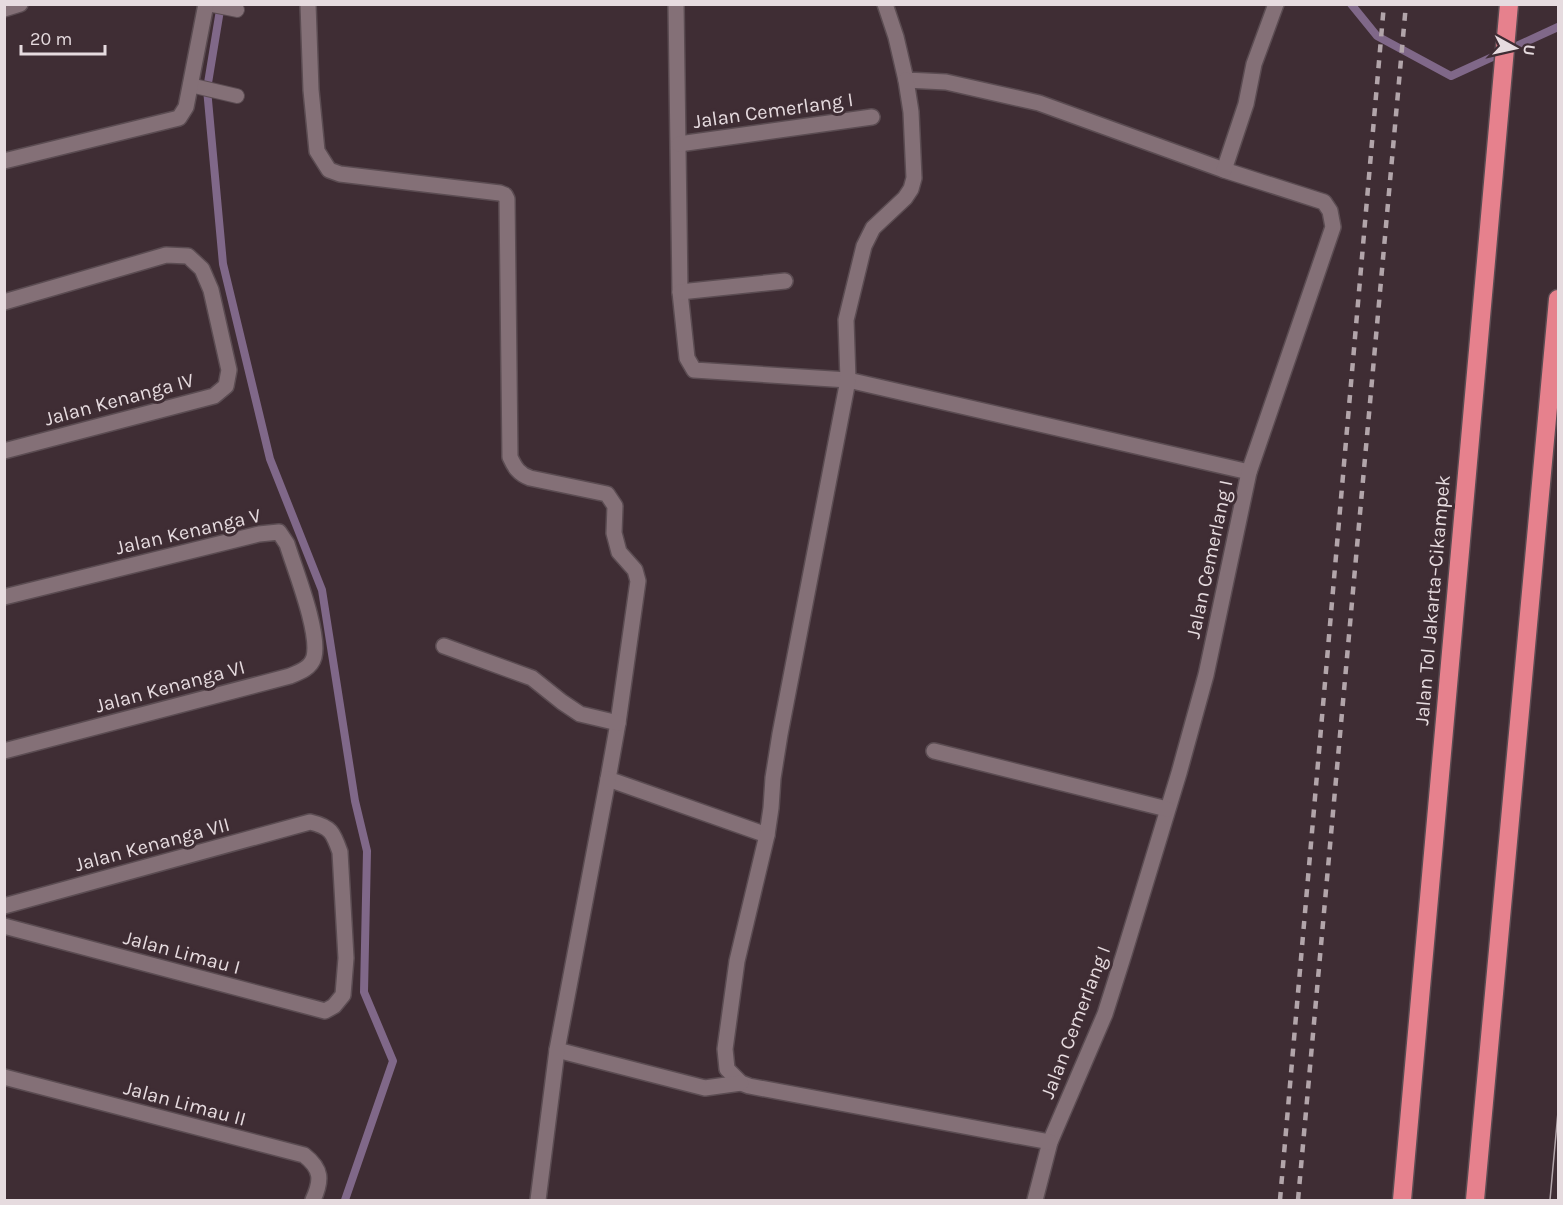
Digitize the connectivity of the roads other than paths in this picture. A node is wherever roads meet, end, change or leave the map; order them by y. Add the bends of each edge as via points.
1 (20, 4) edge
2 (308, 4) edge
3 (676, 4) edge
4 (885, 4) edge
5 (1276, 4) edge
6 (1509, 4) edge
7 (209, 5) edge
8 (4, 9) edge
9 (234, 10) dead end
10 (906, 80) junction
11 (195, 86) junction
12 (237, 96) dead end
13 (872, 117) dead end
14 (680, 144) junction
15 (4, 161) edge
16 (1224, 170) junction
17 (784, 281) dead end
18 (680, 292) junction
19 (1558, 299) edge
20 (4, 302) edge
21 (848, 381) junction
22 (4, 451) edge
23 (1249, 472) junction
24 (4, 597) edge
25 (314, 631) joint
26 (444, 646) dead end
27 (618, 723) junction
28 (4, 751) edge
29 (934, 752) dead end
30 (608, 779) junction
31 (1167, 809) junction
32 (767, 835) junction
33 (4, 906) edge
34 (4, 926) edge
35 (343, 995) joint
36 (557, 1050) junction
37 (4, 1077) edge
38 (741, 1083) junction
39 (1050, 1142) junction
40 (313, 1200) edge
41 (538, 1200) edge
42 (1035, 1200) edge
43 (1402, 1200) edge
44 (1475, 1200) edge

1 - 8 street
2 - 27 street via 317,151 329,171 500,193 507,199 510,457 522,475 607,494 615,506 619,552 635,570 638,581
3 - 14 street, Jalan Cemerlang I
4 - 10 street
5 - 16 street via 1249,78 1246,104
6 - 43 highway, Jalan Tol Jakarta–Cikampek
7 - 9 lane
7 - 11 street
10 - 16 street via 946,82 1039,103
10 - 21 street via 914,178 905,198 873,228 864,246 846,320
11 - 12 lane
11 - 15 street via 179,118
13 - 14 street, Jalan Cemerlang I
14 - 18 street, Jalan Cemerlang I
16 - 23 street via 1324,202 1333,227
17 - 18 street
18 - 21 street, Jalan Cemerlang I via 687,358 694,370
19 - 44 highway
20 - 22 street, Jalan Kenanga IV via 166,255 188,256 202,269 211,290 229,370 226,386 214,396
21 - 23 street, Jalan Cemerlang I
21 - 32 street via 772,778
23 - 31 street, Jalan Cemerlang I via 1206,675
24 - 25 street, Jalan Kenanga V via 279,532 287,544
25 - 28 street, Jalan Kenanga VI via 314,657 305,671
26 - 27 street via 532,678 580,714
27 - 30 street
29 - 31 street
30 - 32 street
30 - 36 street
31 - 39 street, Jalan Cemerlang I via 1105,1014
32 - 38 street via 737,961 725,1049 728,1069
33 - 35 street, Jalan Kenanga VII via 310,822 324,826 334,835 340,852 346,958
34 - 35 street, Jalan Limau I via 325,1011
36 - 38 street via 705,1088
36 - 41 street
37 - 40 street, Jalan Limau II via 304,1155 315,1164 320,1178
38 - 39 street
39 - 42 street, Jalan Cemerlang I

